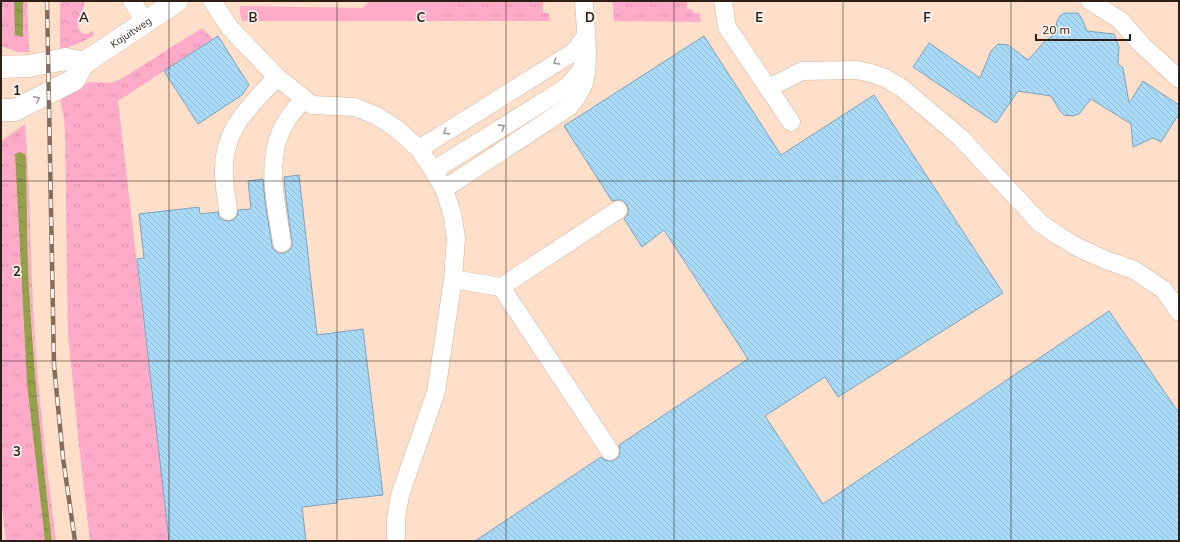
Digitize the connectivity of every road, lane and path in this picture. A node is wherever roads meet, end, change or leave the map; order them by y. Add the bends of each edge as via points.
1 (132, 1) edge
2 (177, 1) edge
3 (212, 1) edge
4 (584, 1) edge
5 (722, 1) edge
6 (1090, 1) edge
7 (145, 22) junction
8 (585, 37) junction
9 (586, 58) junction
10 (84, 63) junction
11 (1, 67) edge
12 (277, 77) junction
13 (1179, 79) edge
14 (769, 88) junction
15 (304, 99) junction
16 (1, 110) edge
17 (791, 122) dead end
18 (419, 149) junction
19 (434, 170) junction
20 (444, 189) junction
21 (618, 210) dead end
22 (228, 211) dead end
23 (282, 243) dead end
24 (453, 279) junction
25 (501, 287) junction
26 (1179, 312) edge
27 (610, 451) dead end
28 (396, 541) edge

1 - 7 lane
2 - 7 street, Kajuitweg
3 - 12 lane via 230,28
4 - 8 lane
5 - 14 lane via 727,27
6 - 13 lane via 1120,20 1141,44
7 - 10 street, Kajuitweg
8 - 9 lane
8 -> 18 lane via 572,53
19 -> 9 lane via 567,87 580,72
9 - 20 lane via 584,84 569,107
10 - 11 street via 66,59 29,66
16 -> 10 street, Kajuitweg via 15,110 74,80
12 - 15 lane
12 - 22 lane via 238,121 229,137 224,156
14 - 17 lane
14 - 26 lane via 802,70 857,70 885,78 902,88 960,137 1040,223 1079,248 1134,270 1164,290
15 - 18 lane via 312,105 356,106 397,129
15 - 23 lane via 282,128 275,149 273,177
18 - 19 lane
19 - 20 lane
20 - 24 lane via 452,213 456,238
21 - 25 lane
24 - 25 lane
24 - 28 lane via 436,392 400,495
25 - 27 lane

